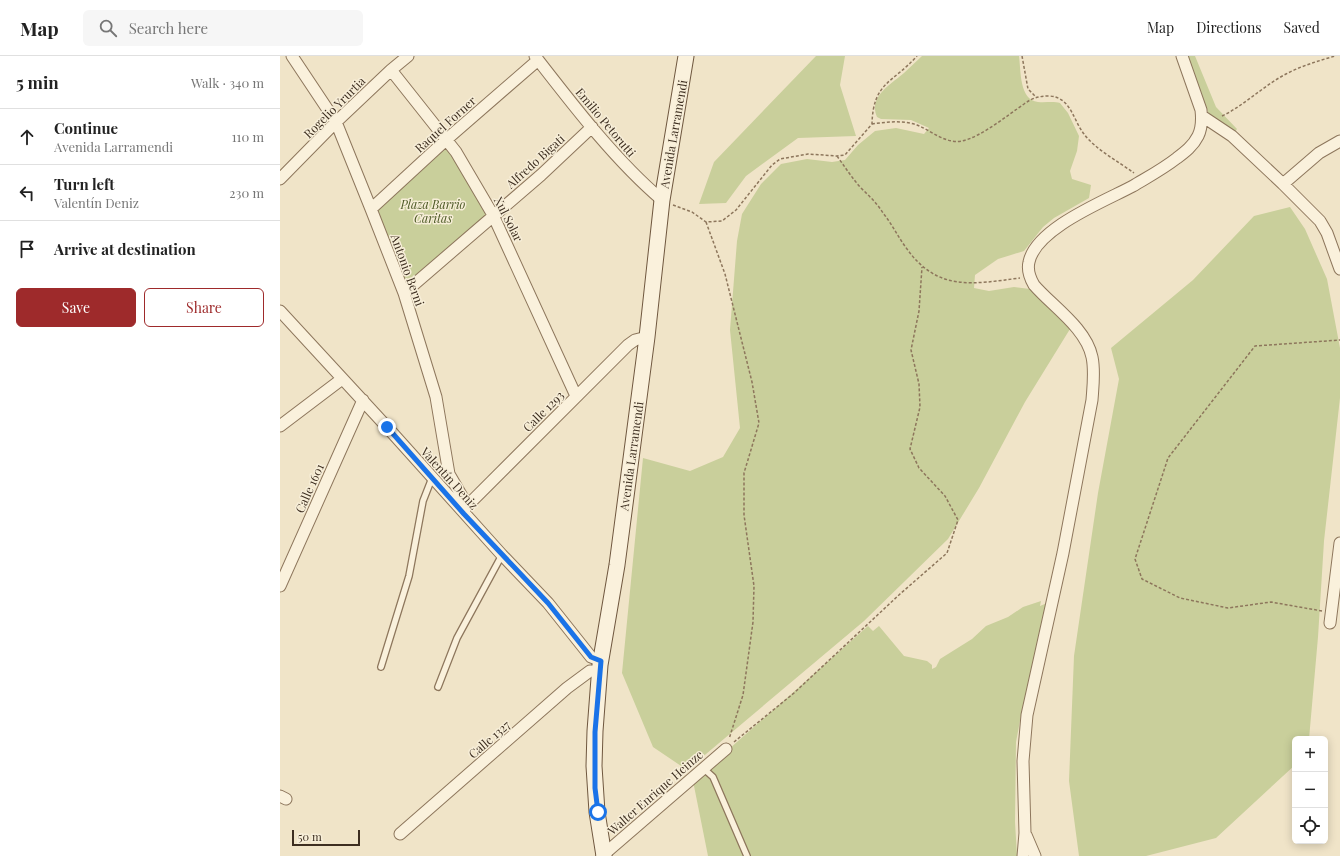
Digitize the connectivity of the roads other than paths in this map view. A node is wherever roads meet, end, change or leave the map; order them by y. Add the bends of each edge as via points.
1 (292, 56) edge
2 (686, 56) edge
3 (1182, 56) edge
4 (405, 57) edge
5 (536, 58) edge
6 (391, 70) junction
7 (1207, 119) junction
8 (336, 122) junction
9 (592, 127) junction
10 (447, 139) junction
11 (1340, 142) edge
12 (280, 179) edge
13 (1283, 184) junction
14 (662, 200) junction
15 (372, 209) junction
16 (494, 215) junction
17 (1340, 266) edge
18 (404, 293) junction
19 (280, 311) edge
20 (647, 337) junction
21 (342, 379) junction
22 (576, 396) junction
23 (363, 400) junction
24 (280, 426) edge
25 (432, 478) junction
26 (465, 508) junction
27 (1340, 543) edge
28 (502, 555) junction
29 (280, 586) edge
30 (1331, 618) road end
31 (600, 666) junction
32 (381, 668) dead end
33 (438, 687) dead end
34 (726, 748) road end
35 (703, 768) junction
36 (1025, 833) junction
37 (400, 834) dead end
38 (603, 855) edge
39 (747, 856) edge
40 (1023, 856) edge
41 (1035, 856) edge

1 - 8 street, Antonio Berni
2 - 14 main road, Avenida Larramendi
3 - 7 street via 1201,110
4 - 6 street, Rogelio Yrurtia
5 - 9 street, Emilio Petorutti
5 - 10 street, Raquel Forner
6 - 8 street, Rogelio Yrurtia
6 - 10 street, Xul Solar
7 - 13 street via 1232,136
7 - 36 street via 1194,143 1168,165 1074,217 1047,235 1029,261 1030,277 1034,285 1086,341 1092,356 1093,380 1092,400 1063,553 1027,715 1023,761
8 - 12 street, Rogelio Yrurtia
8 - 15 street, Antonio Berni
9 - 14 street, Emilio Petorutti via 643,184
9 - 16 street, Alfredo Bigati
10 - 15 street, Raquel Forner
10 - 16 street, Xul Solar
11 - 13 street via 1319,153
13 - 17 street via 1320,221
14 - 20 main road, Avenida Larramendi
15 - 18 street, Antonio Berni
16 - 18 street, Alfredo Bigati
16 - 22 street, Xul Solar
18 - 26 street, Antonio Berni via 436,397 448,474
19 - 21 street, Valentín Deniz
20 - 22 street, Calle 1293 via 628,345
20 - 31 main road, Avenida Larramendi via 617,565
21 - 23 street, Valentín Deniz
21 - 24 street
22 - 26 street, Calle 1293
23 - 25 street, Valentín Deniz
23 - 29 street, Calle 1601
25 - 26 street, Valentín Deniz
25 - 32 lane via 424,502 409,576
26 - 28 street, Valentín Deniz
27 - 30 street
28 - 31 street, Valentín Deniz via 548,603
28 - 33 lane via 457,638
31 - 37 street, Calle 1327 via 567,688
31 - 38 main road, Avenida Larramendi via 594,766
34 - 35 street, Walter Enrique Heinze
35 - 38 street, Walter Enrique Heinze
35 - 39 lane via 713,777
36 - 40 street
36 - 41 street

